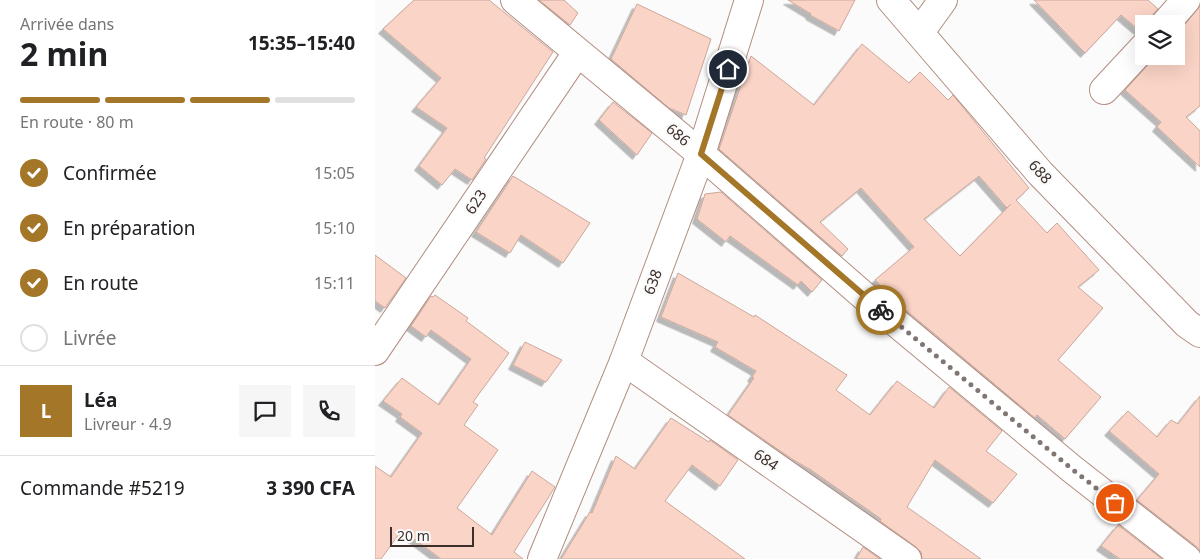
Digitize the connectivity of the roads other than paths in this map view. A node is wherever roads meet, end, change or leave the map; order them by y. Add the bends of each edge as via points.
1 (515, 0) edge
2 (749, 0) edge
3 (891, 0) edge
4 (943, 0) edge
5 (1187, 0) edge
6 (1173, 15) edge
7 (920, 32) junction
8 (577, 53) junction
9 (1135, 57) edge
10 (1104, 90) dead end
11 (701, 154) junction
12 (1196, 323) edge
13 (375, 350) edge
14 (624, 361) junction
15 (542, 559) edge
16 (907, 559) edge
17 (1187, 559) edge

1 - 8 street, 686
2 - 11 street, 638
3 - 7 street, 688
4 - 7 street
5 - 6 street
7 - 12 street, 688 via 1040,173
8 - 11 street, 686
8 - 13 street, 623
9 - 10 street
11 - 14 street, 638
11 - 17 street, 686 via 1064,463
14 - 15 street, 638
14 - 16 street, 684

